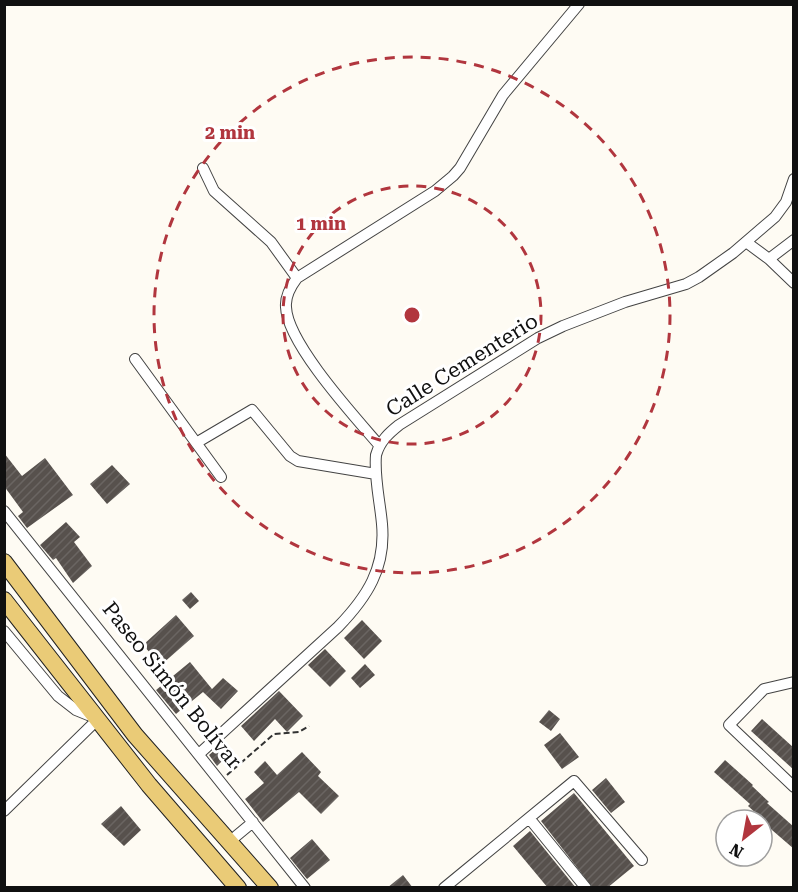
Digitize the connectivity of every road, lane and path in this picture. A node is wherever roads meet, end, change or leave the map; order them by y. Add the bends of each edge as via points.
1 (579, 4) edge
2 (203, 168) dead end
3 (794, 179) edge
4 (794, 240) edge
5 (746, 242) junction
6 (769, 259) junction
7 (297, 278) junction
8 (794, 283) edge
9 (135, 359) dead end
10 (196, 443) junction
11 (379, 445) junction
12 (376, 474) junction
13 (221, 477) dead end
14 (4, 511) edge
15 (4, 562) edge
16 (4, 600) edge
17 (4, 631) edge
18 (794, 682) edge
19 (112, 705) junction
20 (98, 719) junction
21 (309, 726) dead end
22 (199, 754) junction
23 (220, 780) junction
24 (794, 787) edge
25 (4, 811) edge
26 (529, 818) junction
27 (253, 822) junction
28 (229, 842) junction
29 (642, 860) dead end
30 (238, 888) edge
31 (270, 888) edge
32 (305, 888) edge
33 (444, 888) edge
34 (585, 888) edge

1 - 7 street via 503,95 453,176
2 - 7 street via 214,191 271,242
3 - 5 street, Calle Cementerio via 781,210
4 - 6 street
5 - 6 street
5 - 11 street, Calle Cementerio via 686,284 605,309 538,338 399,425
6 - 8 street
7 - 11 street via 286,302 288,318 314,365
9 - 10 street
10 - 12 street via 252,410 298,461
10 - 13 street
11 - 12 street, Calle Cementerio
12 - 22 street, Calle Cementerio via 381,552 374,580 364,598 338,627
14 - 22 street, Paseo Simón Bolívar
15 - 19 main road
16 - 20 main road
17 - 20 street via 58,696 76,710
18 - 24 street via 764,689 729,725
19 - 20 main road
19 - 28 main road
20 - 25 street
20 - 30 main road via 148,785
21 - 23 path via 299,732 274,734
22 - 23 street, Paseo Simón Bolívar
23 - 27 street, Paseo Simón Bolívar
26 - 29 street via 574,781
26 - 33 street
26 - 34 street
27 - 28 street
27 - 32 street, Paseo Simón Bolívar
28 - 31 main road

